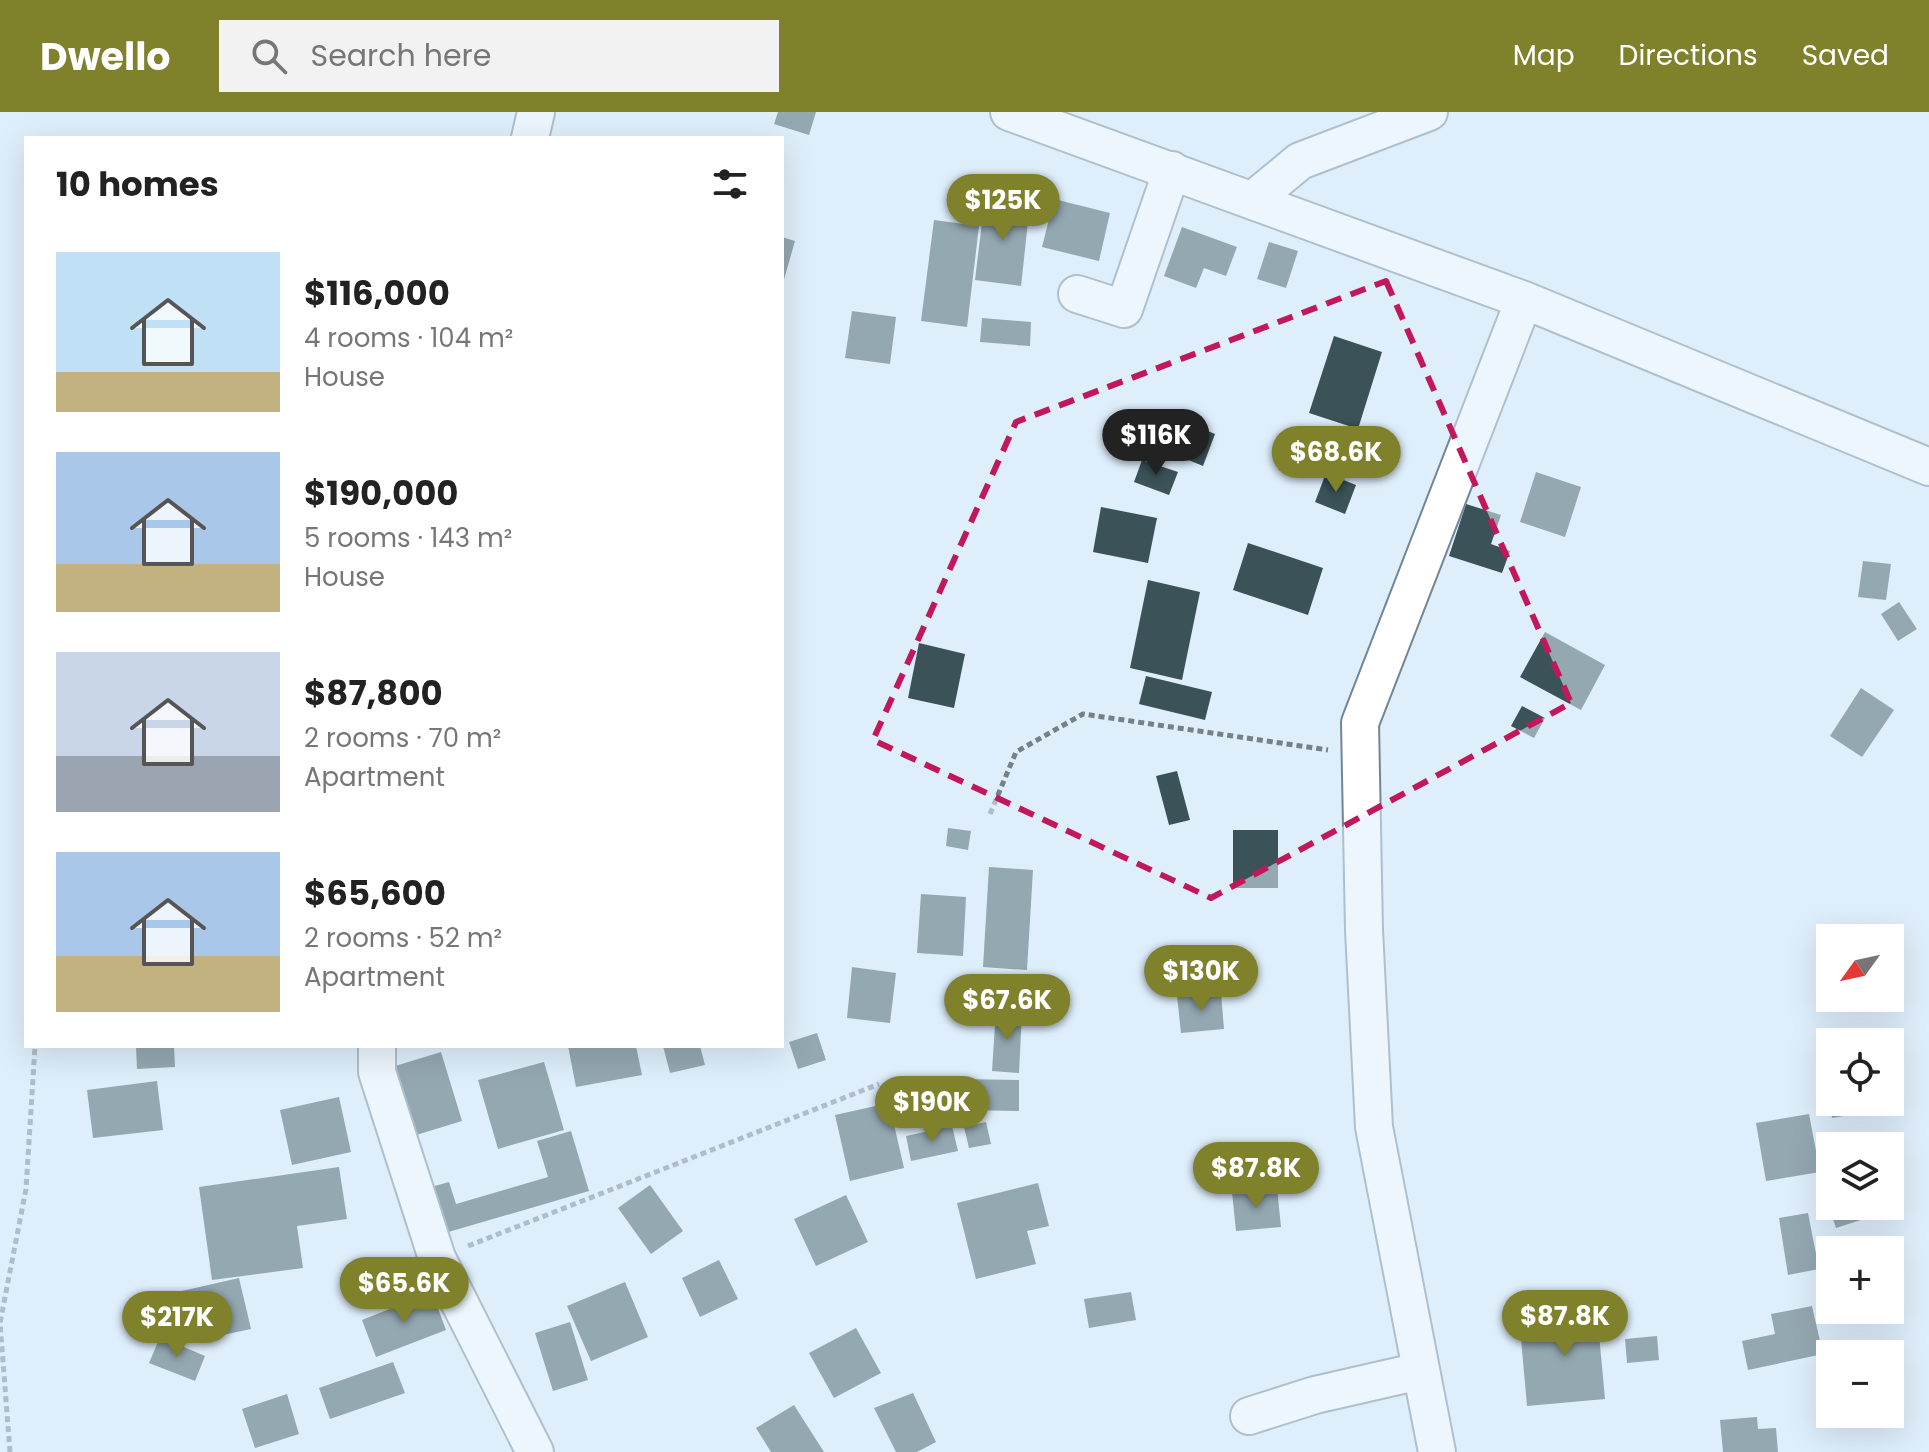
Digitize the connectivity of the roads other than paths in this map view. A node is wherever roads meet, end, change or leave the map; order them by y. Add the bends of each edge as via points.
1 (536, 112) edge
2 (1009, 112) edge
3 (1429, 112) edge
4 (530, 136) edge
5 (1172, 170) junction
6 (1254, 199) junction
7 (1077, 294) dead end
8 (1524, 300) junction
9 (1929, 467) edge
10 (377, 1048) edge
11 (1420, 1371) junction
12 (1249, 1416) dead end
13 (535, 1452) edge
14 (1437, 1452) edge

1 - 4 street
2 - 5 street
3 - 6 street via 1300,161
5 - 6 street
5 - 7 street via 1124,309
6 - 8 street
8 - 9 street
8 - 11 street via 1360,723 1374,1127
10 - 13 street via 377,1072 437,1258
11 - 12 street
11 - 14 street

